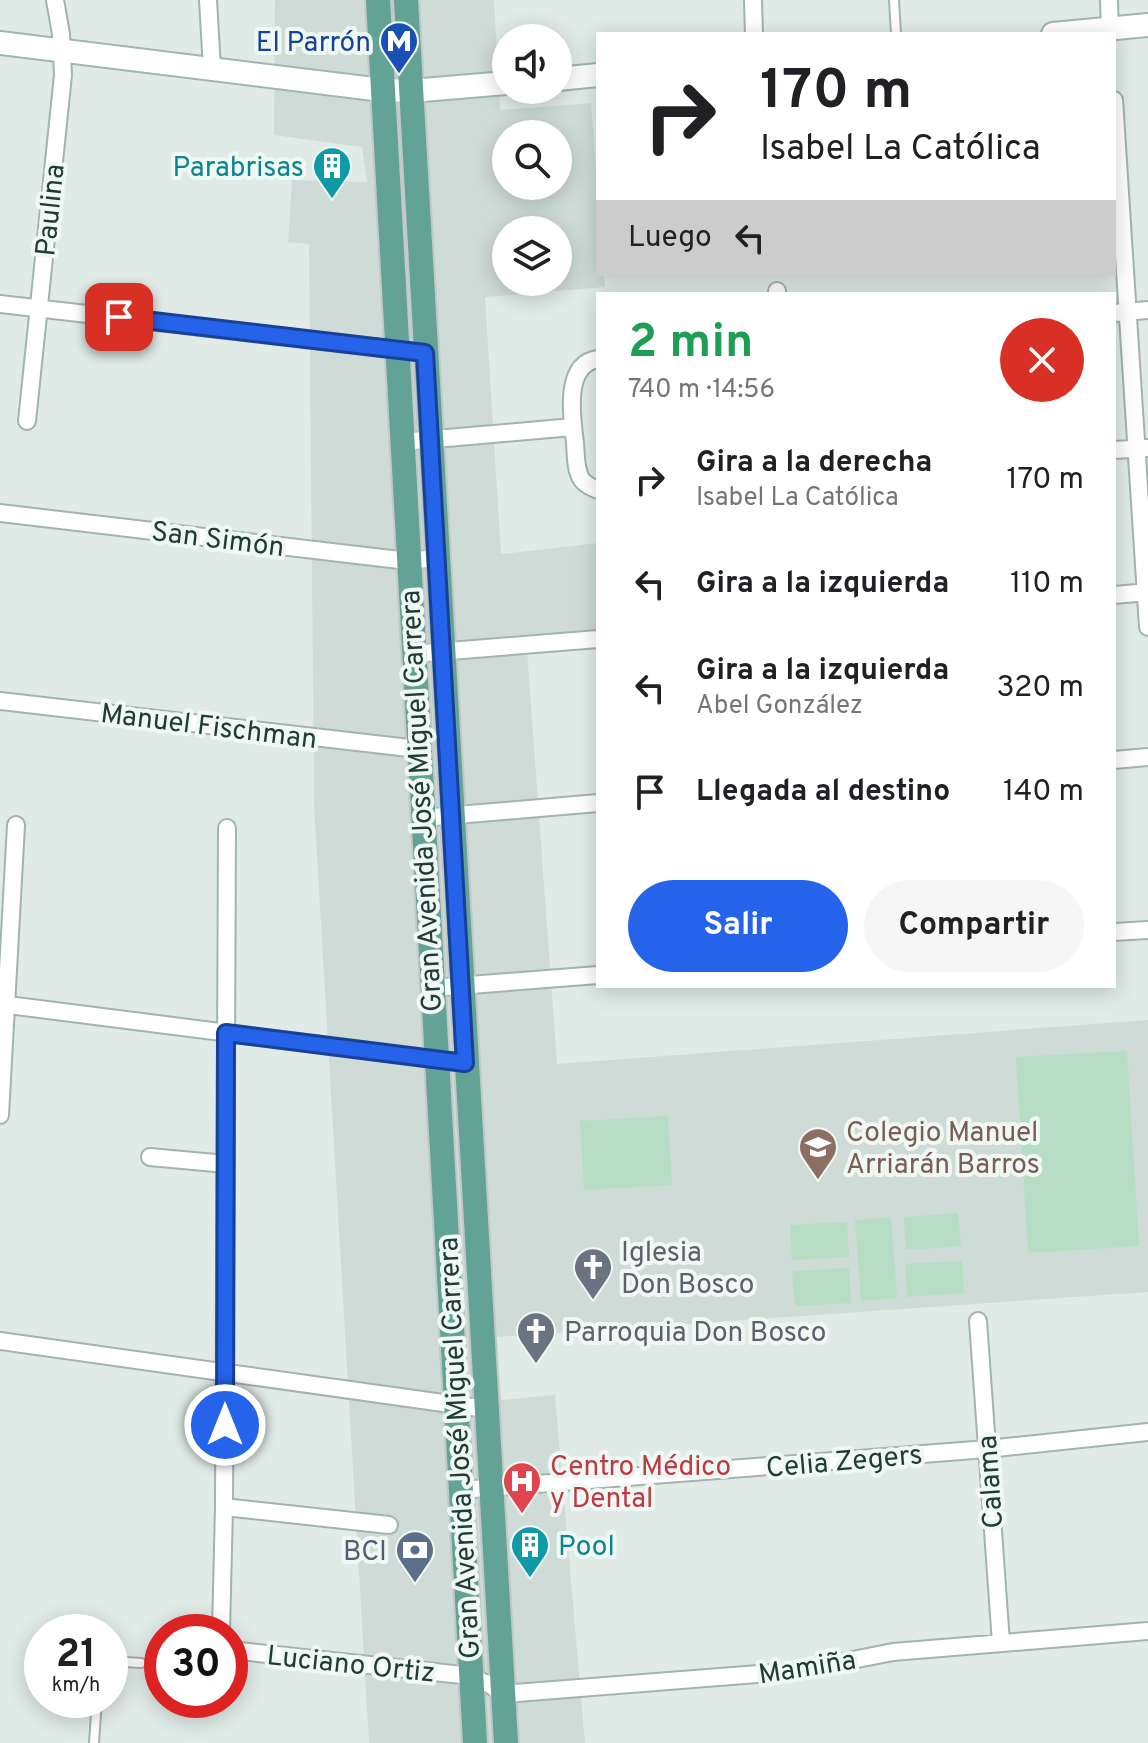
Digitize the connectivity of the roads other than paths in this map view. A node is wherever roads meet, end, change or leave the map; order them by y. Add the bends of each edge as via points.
1 (55, 0) edge
2 (208, 0) edge
3 (378, 0) edge
4 (406, 0) edge
5 (753, 0) edge
6 (894, 0) edge
7 (1109, 0) edge
8 (1148, 25) edge
9 (754, 32) edge
10 (896, 32) edge
11 (1110, 32) edge
12 (0, 43) edge
13 (63, 51) junction
14 (212, 69) junction
15 (596, 75) edge
16 (572, 78) edge
17 (492, 84) edge
18 (382, 90) junction
19 (411, 91) junction
20 (1116, 171) edge
21 (0, 304) edge
22 (39, 308) junction
23 (1148, 310) edge
24 (1120, 313) edge
25 (396, 349) junction
26 (425, 353) junction
27 (596, 360) edge
28 (27, 421) dead end
29 (573, 427) junction
30 (430, 439) junction
31 (401, 442) junction
32 (1142, 448) edge
33 (1116, 450) edge
34 (596, 489) edge
35 (0, 513) edge
36 (437, 558) junction
37 (408, 561) junction
38 (1147, 592) edge
39 (1116, 595) edge
40 (1148, 627) edge
41 (596, 639) edge
42 (442, 652) junction
43 (413, 654) junction
44 (0, 701) edge
45 (418, 749) junction
46 (1148, 757) edge
47 (1116, 760) edge
48 (596, 803) edge
49 (451, 815) junction
50 (422, 818) junction
51 (16, 825) dead end
52 (227, 828) dead end
53 (1148, 930) edge
54 (1116, 932) edge
55 (596, 975) edge
56 (461, 986) junction
57 (432, 988) junction
58 (3, 1004) edge
59 (226, 1033) junction
60 (436, 1060) junction
61 (465, 1063) junction
62 (0, 1115) edge
63 (150, 1157) dead end
64 (226, 1164) junction
65 (978, 1321) dead end
66 (0, 1341) edge
67 (225, 1372) junction
68 (457, 1405) junction
69 (486, 1409) junction
70 (1148, 1432) edge
71 (987, 1449) junction
72 (491, 1488) junction
73 (461, 1490) junction
74 (224, 1507) junction
75 (389, 1525) dead end
76 (221, 1614) edge
77 (1148, 1631) edge
78 (1001, 1643) junction
79 (248, 1652) edge
80 (128, 1662) edge
81 (141, 1663) dead end
82 (471, 1678) junction
83 (503, 1694) junction
84 (96, 1718) edge
85 (94, 1743) edge
86 (475, 1743) edge
87 (506, 1743) edge

1 - 13 street, Paulina
2 - 14 street
3 - 18 main road, Gran Avenida José Miguel Carrera
4 - 19 main road, Gran Avenida José Miguel Carrera
5 - 9 street
6 - 10 lane
7 - 11 street
8 - 11 main road
12 - 13 main road
13 - 14 main road
13 - 22 street, Paulina
14 - 18 main road
15 - 16 main road
17 - 19 main road
18 - 19 main road
18 - 25 main road, Gran Avenida José Miguel Carrera
19 - 26 main road, Gran Avenida José Miguel Carrera
20 - 24 street
21 - 22 street
22 - 25 street
22 - 28 street, Paulina
23 - 24 street
24 - 32 street
25 - 26 street
25 - 31 main road, Gran Avenida José Miguel Carrera
26 - 30 main road, Gran Avenida José Miguel Carrera
27 - 29 street via 587,362 575,382
29 - 30 street
29 - 34 street via 579,473
30 - 31 street
30 - 36 main road, Gran Avenida José Miguel Carrera
31 - 37 main road, Gran Avenida José Miguel Carrera
32 - 33 street
32 - 38 street
35 - 37 street, San Simón
36 - 37 street, San Simón
36 - 42 main road, Gran Avenida José Miguel Carrera
37 - 43 main road, Gran Avenida José Miguel Carrera
38 - 39 street
38 - 40 street
41 - 42 street
42 - 43 street
42 - 49 main road, Gran Avenida José Miguel Carrera
43 - 45 main road, Gran Avenida José Miguel Carrera
44 - 45 street, Manuel Fischman
45 - 50 main road, Gran Avenida José Miguel Carrera
46 - 47 street
48 - 49 street
49 - 50 street
49 - 56 main road, Gran Avenida José Miguel Carrera
50 - 57 main road, Gran Avenida José Miguel Carrera
51 - 58 street
52 - 59 street
53 - 54 street
55 - 56 street
56 - 57 street
56 - 61 main road, Gran Avenida José Miguel Carrera
57 - 60 main road, Gran Avenida José Miguel Carrera
58 - 59 street
58 - 62 street
59 - 60 street
59 - 64 street
60 - 61 street
60 - 68 main road, Gran Avenida José Miguel Carrera
61 - 69 main road, Gran Avenida José Miguel Carrera
63 - 64 street
64 - 67 street
65 - 71 street, Calama
66 - 67 street
67 - 68 street
67 - 74 street
68 - 69 street
68 - 73 main road, Gran Avenida José Miguel Carrera
69 - 72 main road, Gran Avenida José Miguel Carrera
70 - 71 street, Celia Zegers
71 - 72 street, Celia Zegers
71 - 78 street, Calama
72 - 73 street, Celia Zegers
72 - 83 main road, Gran Avenida José Miguel Carrera
73 - 82 main road, Gran Avenida José Miguel Carrera
74 - 75 street
74 - 76 street
77 - 78 street, Mamiña
78 - 83 street, Mamiña via 893,1652 797,1671
79 - 82 street, Luciano Ortiz
80 - 81 lane
82 - 83 street
82 - 86 main road, Gran Avenida José Miguel Carrera
83 - 87 main road, Gran Avenida José Miguel Carrera
84 - 85 lane

